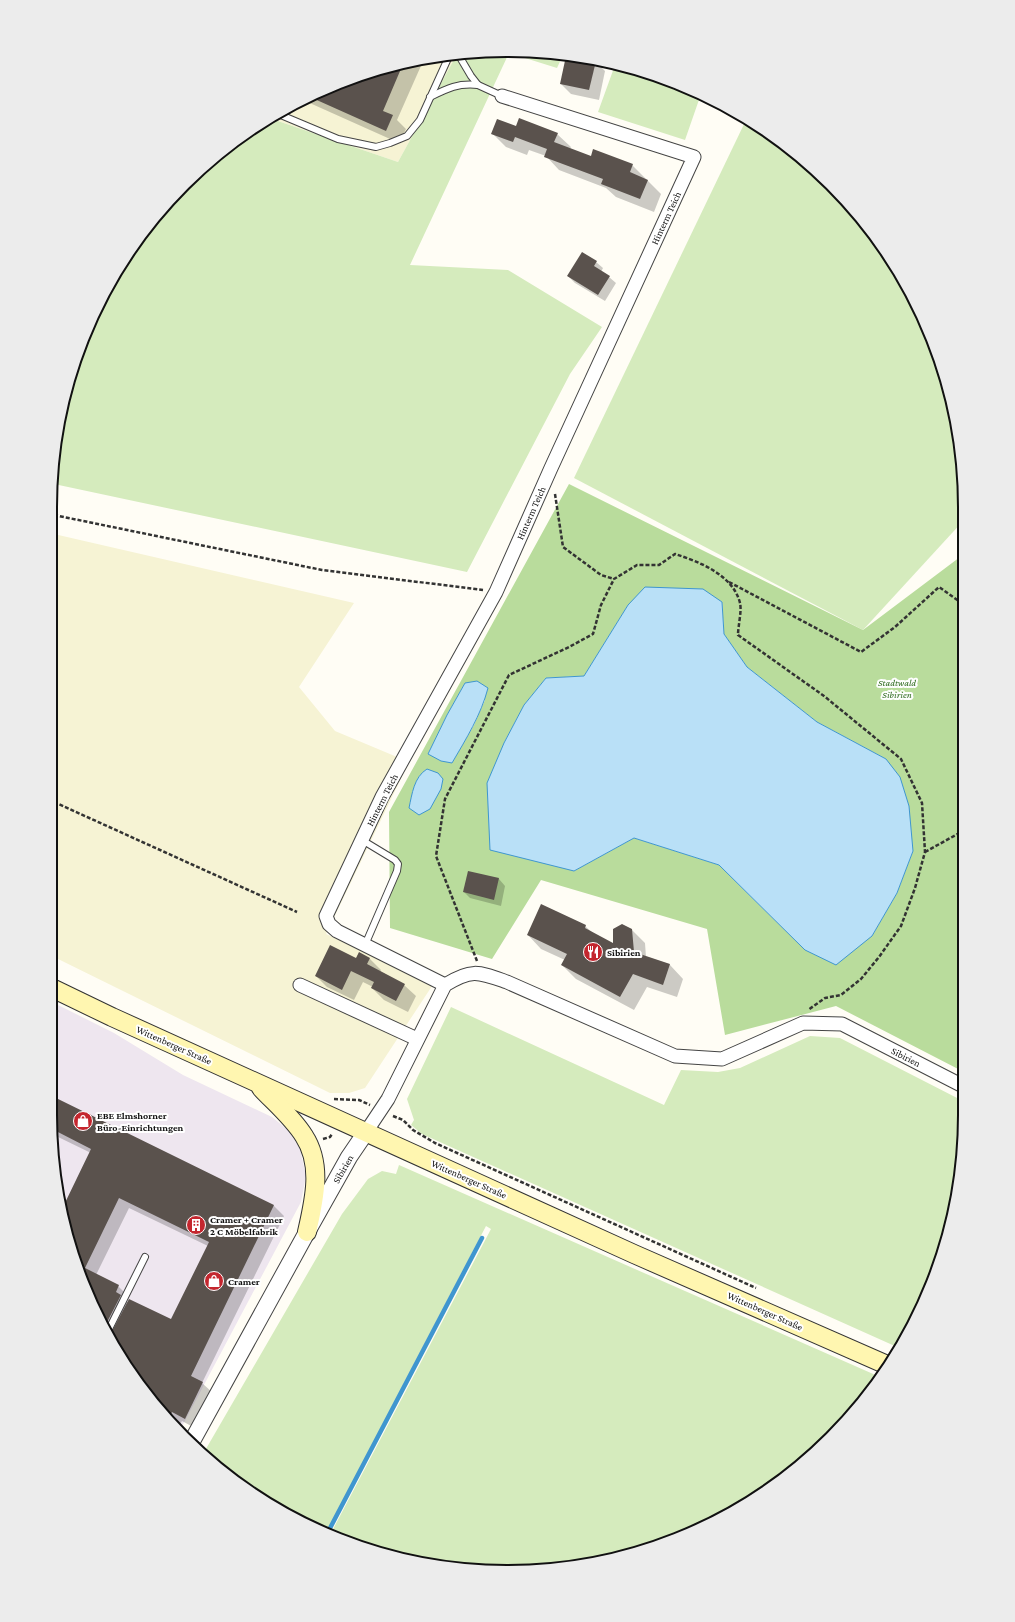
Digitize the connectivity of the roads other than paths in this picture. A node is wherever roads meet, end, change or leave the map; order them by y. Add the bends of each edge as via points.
1 (461, 60) edge
2 (447, 61) edge
3 (478, 85) junction
4 (502, 96) joint
5 (430, 97) junction
6 (283, 117) edge
7 (362, 840) junction
8 (365, 945) junction
9 (300, 985) dead end
10 (445, 985) junction
11 (57, 990) edge
12 (417, 1039) junction
13 (255, 1081) junction
14 (958, 1083) edge
15 (366, 1132) junction
16 (307, 1232) junction
17 (145, 1257) dead end
18 (110, 1327) edge
19 (883, 1363) edge
20 (194, 1438) edge

1 - 3 lane
2 - 5 lane
3 - 4 lane
3 - 5 lane via 450,87
4 - 7 street, Hinterm Teich via 694,157 550,468 496,592 382,797
5 - 6 lane via 420,120 407,136 376,147 338,139
7 - 8 lane via 398,864
7 - 8 street, Hinterm Teich via 326,916 329,924 338,931
8 - 10 street, Hinterm Teich
9 - 12 street
10 - 12 street, Sibirien
10 - 14 street, Sibirien via 460,975 481,973 675,1056 722,1059 803,1023 842,1024
11 - 13 main road, Wittenberger Straße via 112,1018
12 - 15 street, Sibirien via 388,1099
13 - 15 main road, Wittenberger Straße
13 - 16 main road via 298,1128 311,1149 316,1175 314,1203
15 - 16 street, Sibirien
15 - 19 main road, Wittenberger Straße
16 - 20 street, Sibirien
17 - 18 lane

